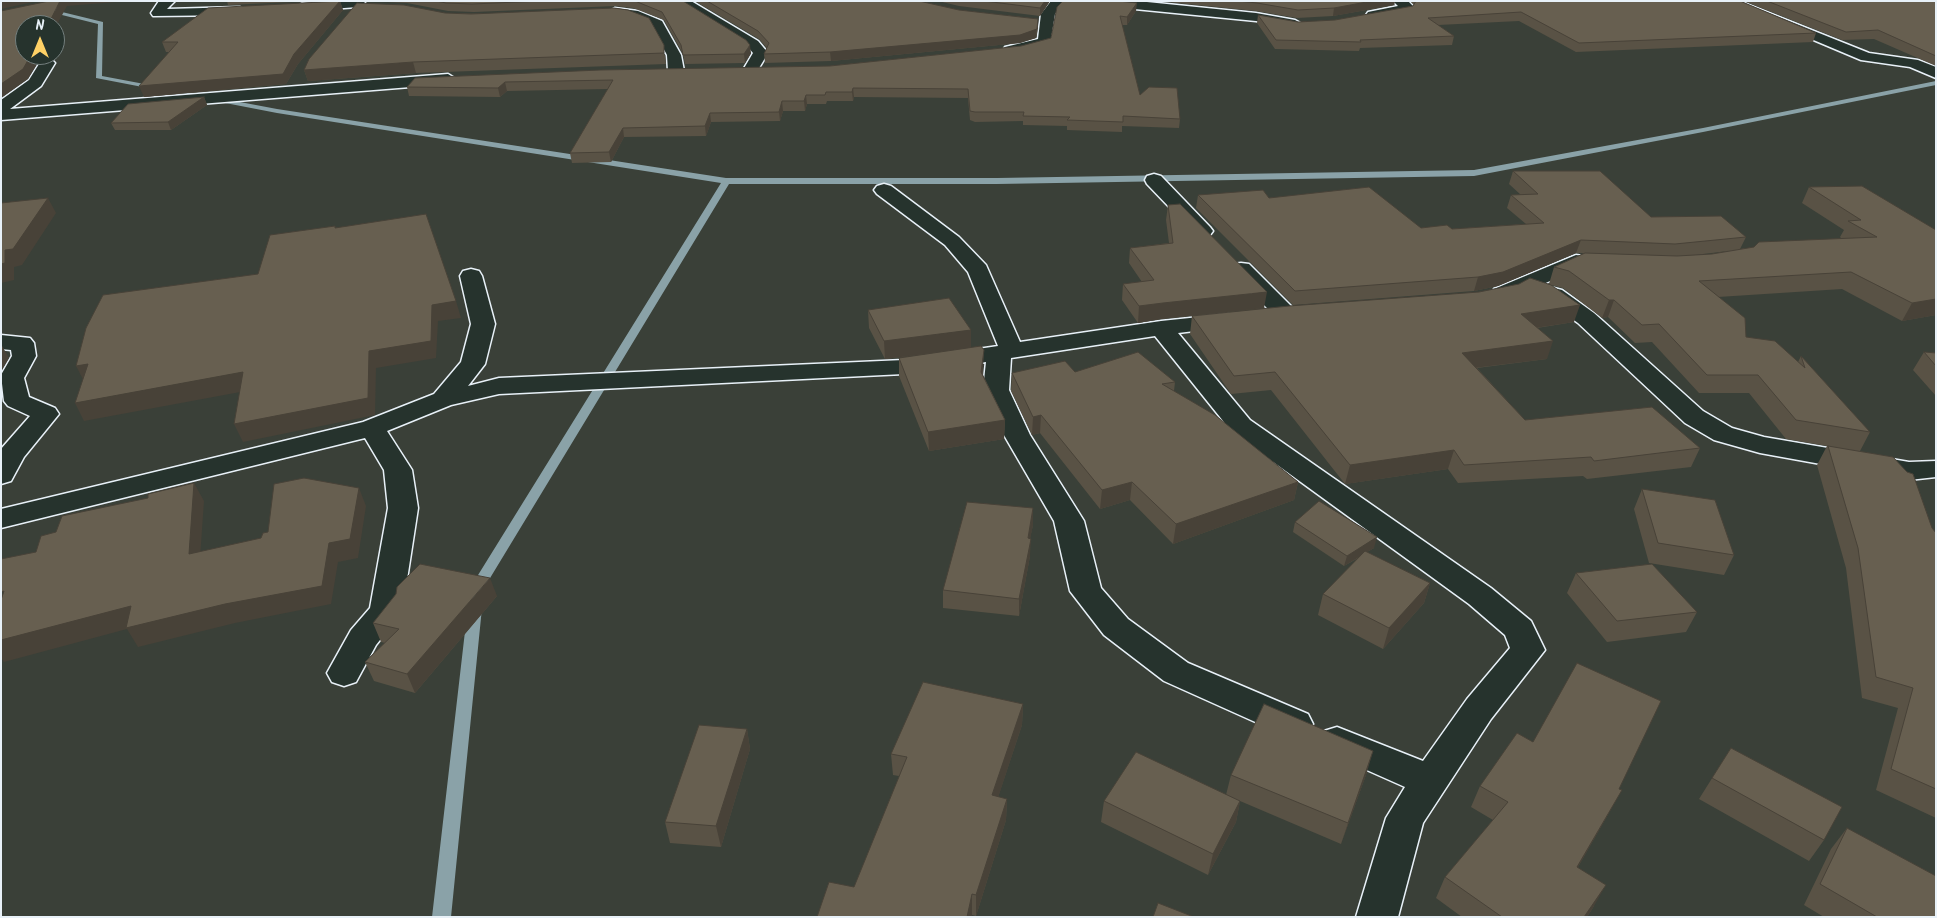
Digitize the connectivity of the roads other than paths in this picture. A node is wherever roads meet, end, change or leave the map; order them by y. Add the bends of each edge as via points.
1 (169, 1) edge
2 (681, 1) edge
3 (1062, 1) edge
4 (1094, 1) edge
5 (1399, 1) edge
6 (1727, 1) edge
7 (362, 5) edge
8 (289, 8) edge
9 (250, 10) edge
10 (597, 13) edge
11 (1356, 17) edge
12 (343, 21) edge
13 (1306, 23) edge
14 (994, 52) edge
15 (46, 65) edge
16 (751, 70) junction
17 (771, 70) edge
18 (676, 71) junction
19 (695, 71) edge
20 (732, 71) edge
21 (657, 72) edge
22 (1936, 73) edge
23 (300, 75) dead end
24 (465, 78) edge
25 (293, 91) junction
26 (1, 108) edge
27 (1, 115) edge
28 (1154, 180) dead end
29 (884, 190) dead end
30 (1615, 265) edge
31 (471, 276) dead end
32 (1523, 286) junction
33 (1482, 299) edge
34 (1161, 328) junction
35 (1, 342) edge
36 (1006, 352) junction
37 (443, 399) junction
38 (372, 428) junction
39 (1923, 470) edge
40 (1, 475) edge
41 (1919, 499) edge
42 (1, 519) edge
43 (344, 673) dead end
44 (1430, 781) junction
45 (1377, 917) edge

1 - 9 street via 161,6 158,13
2 - 16 street via 752,44 760,53
3 - 14 street via 1056,4 1043,23 1045,42
4 - 13 street
5 - 11 street via 1406,9
6 - 22 street via 1866,57 1913,63
7 - 8 street
7 - 12 street
10 - 18 street via 633,14 657,24 674,55
15 - 26 street via 36,84
16 - 17 street
16 - 20 street
18 - 19 street
18 - 21 street
23 - 25 street
24 - 25 street
25 - 27 street
28 - 34 street via 1222,250 1296,313
29 - 36 street via 952,241 978,270
30 - 32 street via 1576,261
31 - 37 street via 483,324 473,364
32 - 33 street
32 - 39 street via 1554,295 1586,318 1694,417 1723,434 1760,445
34 - 36 street
34 - 44 street via 1241,426 1480,596 1518,629 1528,650 1479,709
35 - 40 street via 22,343 24,356 12,378 17,401 46,414 11,455
36 - 37 street via 904,367 500,386
36 - 44 street via 996,390 1017,435 1069,521 1086,591 1116,627 1176,672
37 - 38 street
38 - 42 street
38 - 43 street via 398,470 403,508 386,612 363,638
39 - 41 street
44 - 45 street via 1405,818

